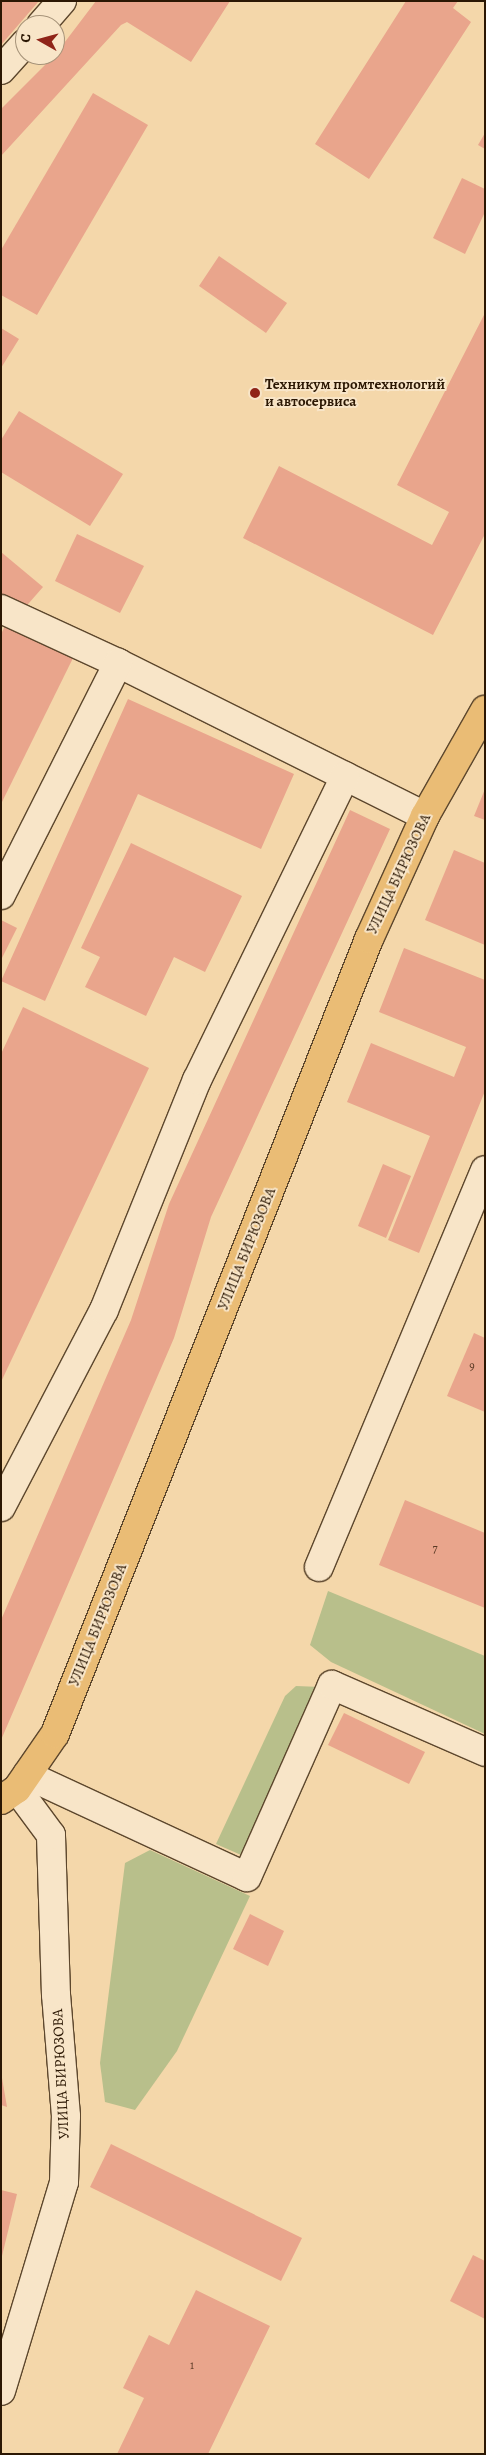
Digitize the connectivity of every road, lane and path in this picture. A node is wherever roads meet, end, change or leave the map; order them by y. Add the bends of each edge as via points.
1 (62, 1) edge
2 (50, 15) edge
3 (15, 54) edge
4 (1, 70) edge
5 (1, 609) edge
6 (118, 663) junction
7 (485, 710) edge
8 (345, 776) junction
9 (425, 816) junction
10 (1, 895) edge
11 (485, 1170) edge
12 (1, 1507) edge
13 (319, 1567) dead end
14 (485, 1752) edge
15 (15, 1788) edge
16 (1, 2391) edge

1 - 2 street
3 - 4 street
5 - 6 street
6 - 8 street
6 - 10 street
7 - 9 main road, УЛИЦА БИРЮЗОВА
8 - 9 street
8 - 12 street via 197,1080 104,1310
9 - 15 main road, УЛИЦА БИРЮЗОВА via 369,939 56,1734
11 - 13 street
14 - 15 street via 332,1685 247,1877
15 - 16 street, УЛИЦА БИРЮЗОВА via 52,1835 56,1995 66,2116 64,2182

